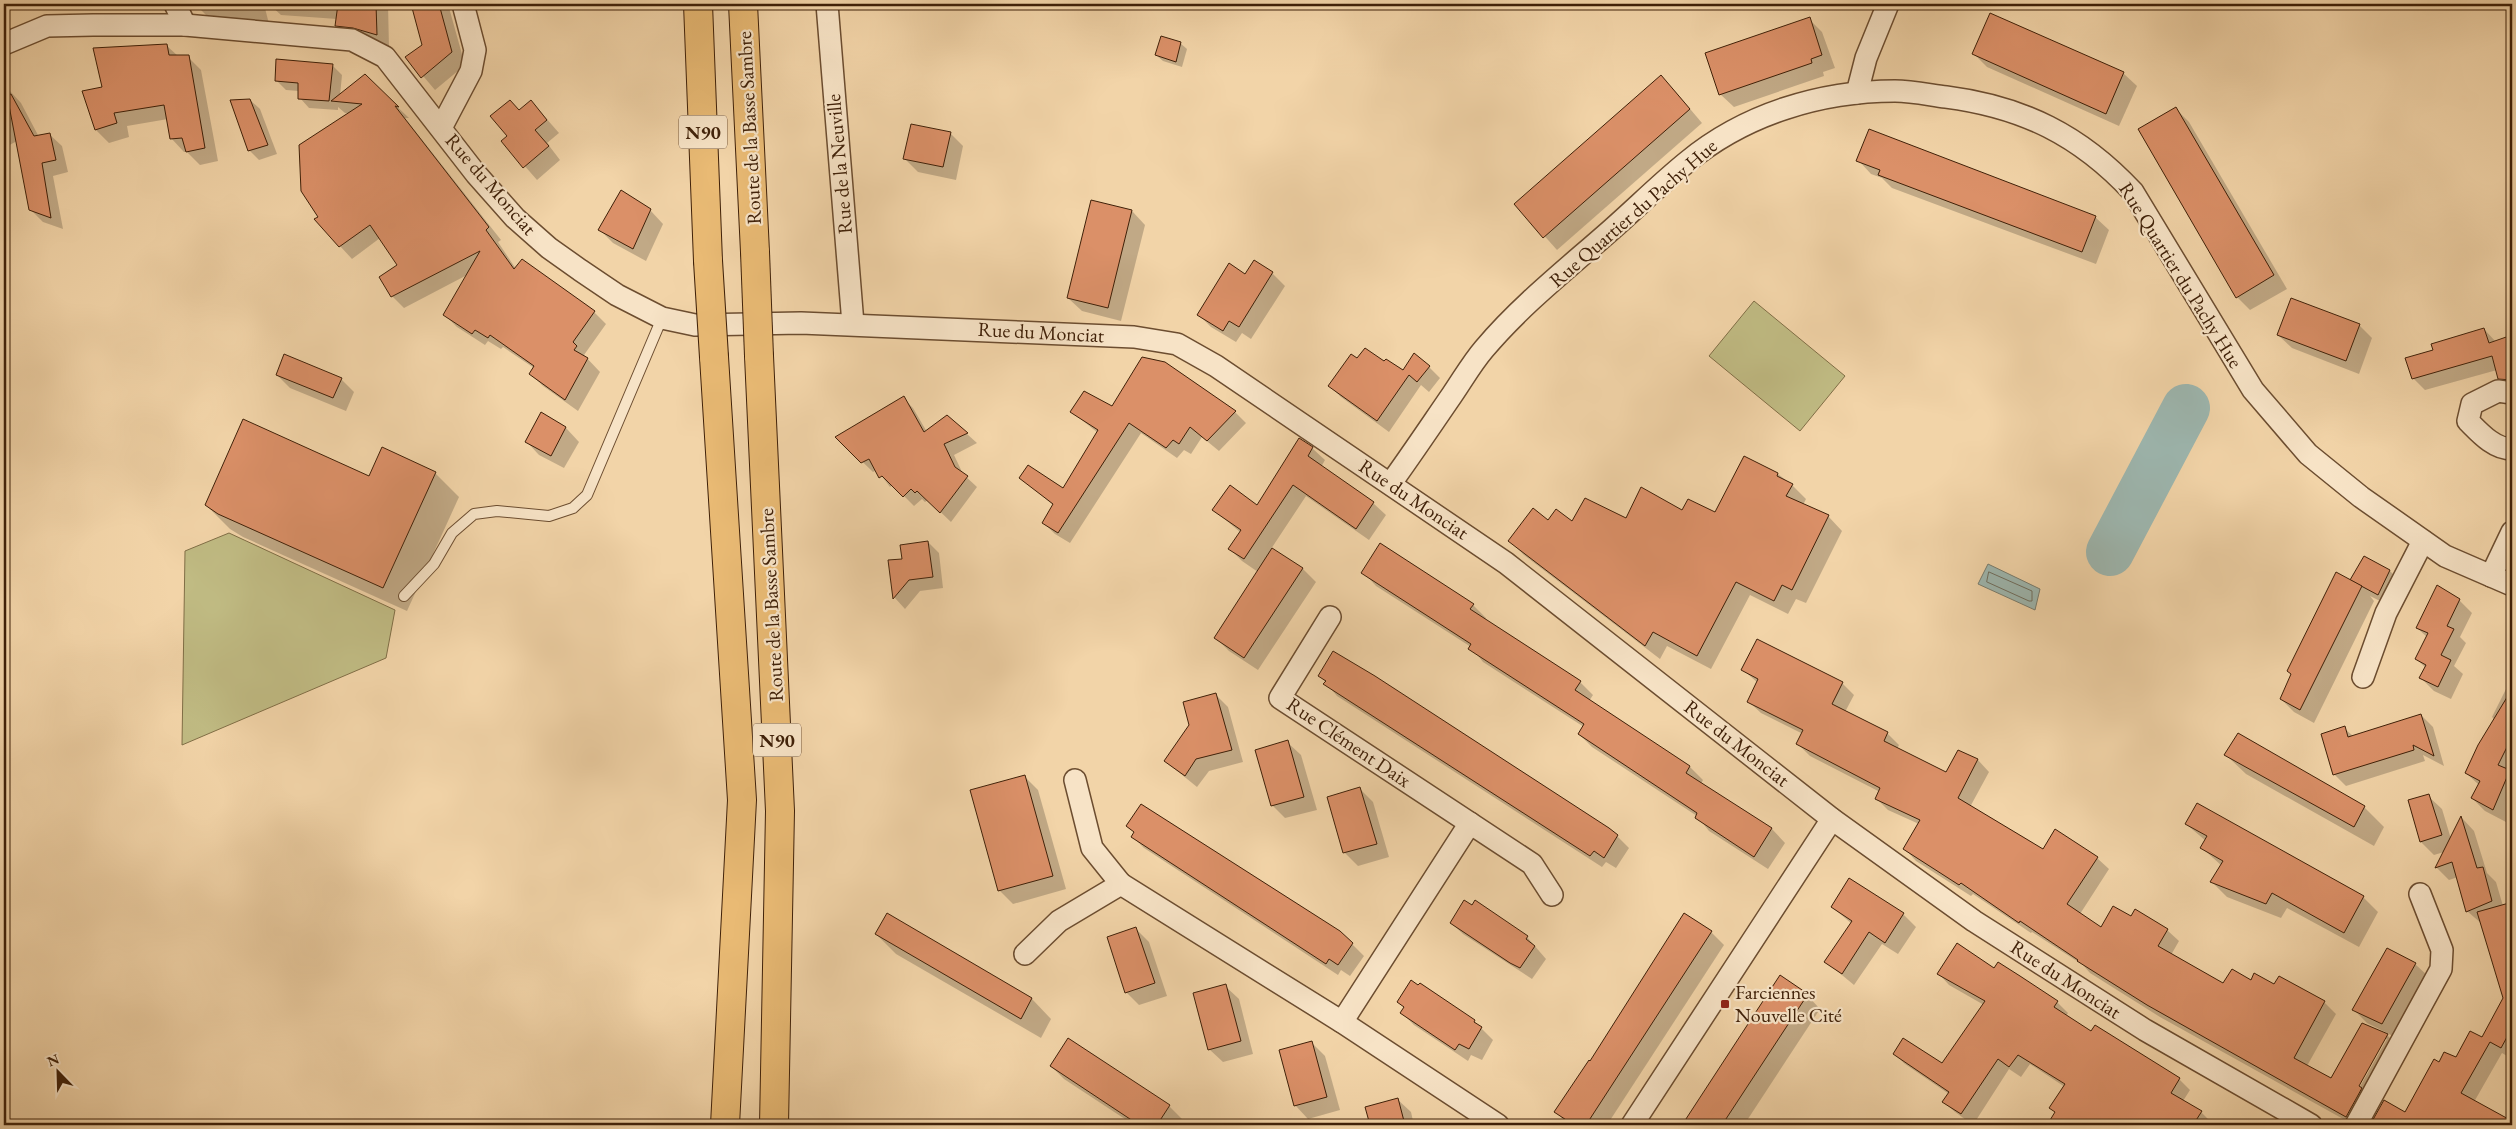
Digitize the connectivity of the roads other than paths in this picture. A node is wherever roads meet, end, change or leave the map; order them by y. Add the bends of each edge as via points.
1 (176, 4) edge
2 (463, 4) edge
3 (698, 4) edge
4 (743, 4) edge
5 (827, 4) edge
6 (1888, 4) edge
7 (185, 25) junction
8 (4, 44) edge
9 (1857, 93) junction
10 (441, 128) junction
11 (662, 318) junction
12 (853, 324) junction
13 (2512, 393) edge
14 (2512, 449) edge
15 (1392, 483) junction
16 (2512, 532) edge
17 (2423, 541) junction
18 (2491, 576) junction
19 (2512, 585) edge
20 (404, 596) dead end
21 (1330, 617) dead end
22 (2363, 678) dead end
23 (1075, 780) dead end
24 (1832, 819) junction
25 (1470, 823) junction
26 (1121, 884) junction
27 (2420, 894) dead end
28 (1552, 895) dead end
29 (1026, 954) dead end
30 (1342, 1022) junction
31 (725, 1125) edge
32 (774, 1125) edge
33 (1498, 1125) edge
34 (1632, 1125) edge
35 (2311, 1125) edge
36 (2356, 1125) edge

1 - 7 street
2 - 10 street, Rue du Monciat via 475,50 472,70
3 - 31 highway, Route de la Basse Sambre / N90, bridge via 708,261 742,800
4 - 32 highway, Route de la Basse Sambre / N90, bridge via 780,811
5 - 12 street, Rue de la Neuville
6 - 9 street via 1866,58
7 - 8 street, Rue du Monciat via 47,26
7 - 10 street, Rue du Monciat via 352,40 384,57
9 - 15 street, Rue Quartier du Pachy Hue via 1833,95 1754,120 1688,160 1535,297 1484,349
9 - 17 street, Rue Quartier du Pachy Hue via 1897,91 1970,100 2020,113 2090,151 2133,192 2252,390 2308,454
10 - 11 street, Rue du Monciat via 515,218 548,248 617,295
11 - 12 street, Rue du Monciat via 695,325
11 - 20 lane via 587,495 573,508 549,516 497,511 474,514 452,533 434,564
12 - 15 street, Rue du Monciat via 1134,337 1177,344 1216,366
13 - 14 street via 2498,391 2472,404 2468,421 2485,438
15 - 24 street, Rue du Monciat via 1506,562
16 - 18 street
17 - 18 street, Rue Quartier du Pachy Hue via 2445,556
17 - 22 street via 2386,612
18 - 19 street, Rue Quartier du Pachy Hue
21 - 25 street, Rue Clément Daix via 1280,698
23 - 26 street via 1092,848
24 - 34 street
24 - 35 street, Rue du Monciat via 1974,921 2145,1030
25 - 28 street, Rue Clément Daix via 1532,864
25 - 30 street
26 - 29 street via 1059,921
26 - 30 street
27 - 36 street via 2442,950 2441,969
30 - 33 street

